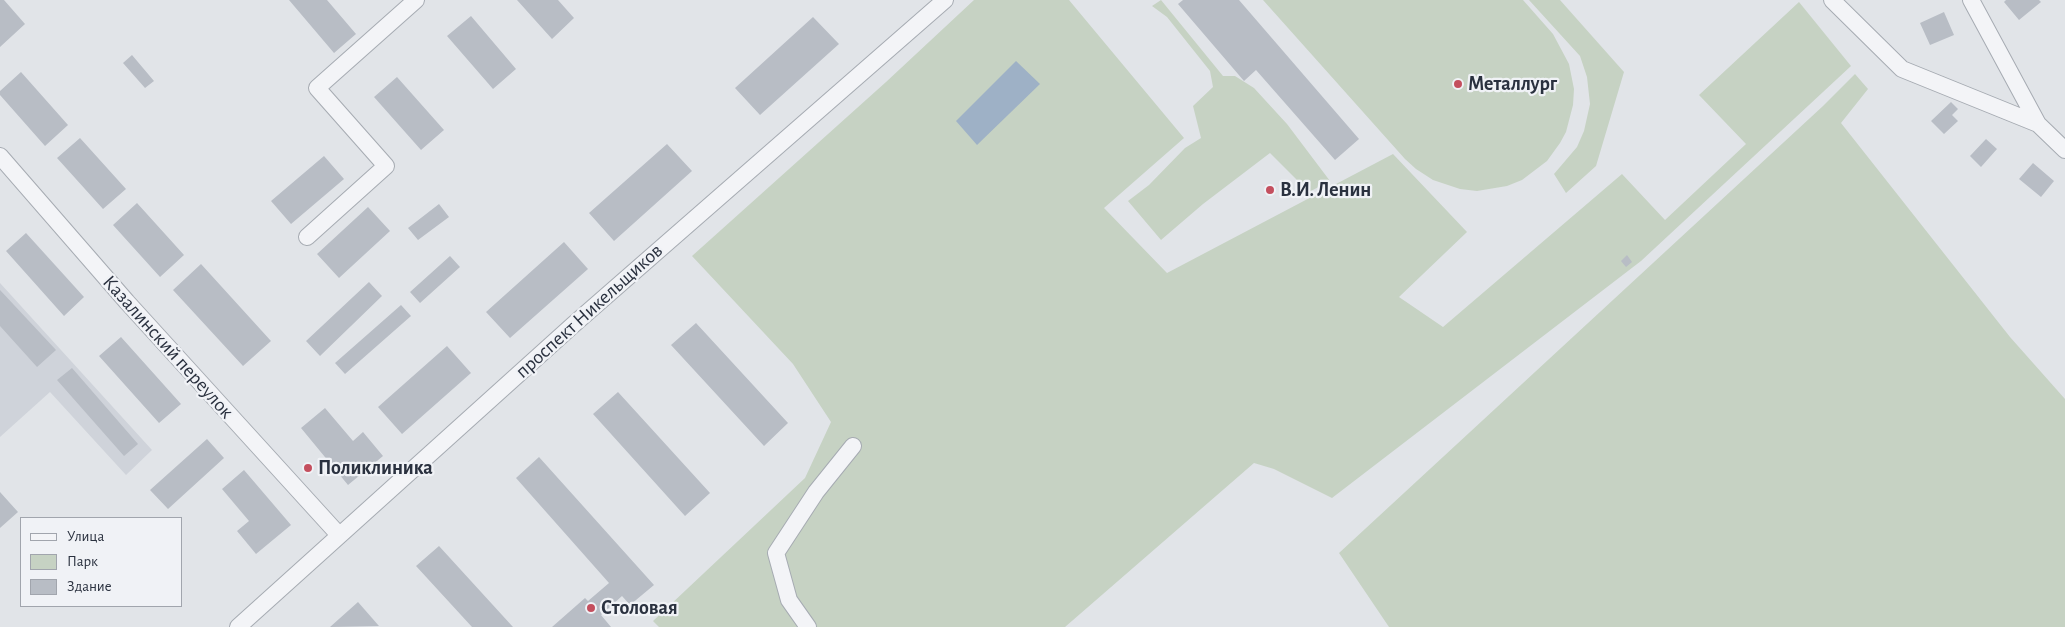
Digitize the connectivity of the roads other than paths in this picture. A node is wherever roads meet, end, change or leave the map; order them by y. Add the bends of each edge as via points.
1 (416, 0) edge
2 (945, 0) edge
3 (1832, 0) edge
4 (1970, 0) edge
5 (2038, 124) junction
6 (2065, 150) edge
7 (0, 156) edge
8 (307, 237) dead end
9 (853, 446) dead end
10 (339, 536) junction
11 (238, 627) edge
12 (808, 627) edge

1 - 8 street via 317,88 386,166
2 - 10 street, проспект Никельщиков via 573,325
3 - 5 street via 1902,69
4 - 5 street
5 - 6 street
7 - 10 street, Казалинский переулок
9 - 12 street via 816,492 776,553 789,600
10 - 11 street, проспект Никельщиков

